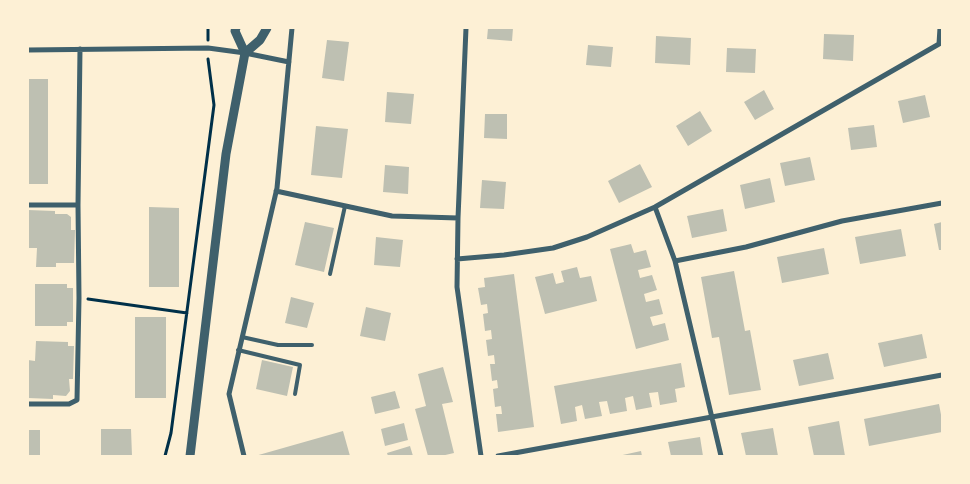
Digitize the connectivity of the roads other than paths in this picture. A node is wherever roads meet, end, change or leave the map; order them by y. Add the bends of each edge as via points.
1 (236, 28) edge
2 (267, 28) edge
3 (292, 28) edge
4 (466, 28) edge
5 (940, 28) edge
6 (939, 44) junction
7 (80, 49) junction
8 (942, 49) edge
9 (28, 50) edge
10 (246, 53) junction
11 (289, 62) junction
12 (276, 190) junction
13 (942, 203) edge
14 (28, 205) edge
15 (78, 206) junction
16 (346, 206) junction
17 (655, 207) junction
18 (458, 218) junction
19 (458, 259) junction
20 (675, 261) junction
21 (330, 274) dead end
22 (242, 336) junction
23 (312, 345) dead end
24 (238, 350) junction
25 (942, 375) edge
26 (295, 394) dead end
27 (28, 404) edge
28 (712, 417) junction
29 (190, 456) edge
30 (244, 456) edge
31 (481, 456) edge
32 (498, 456) edge
33 (721, 456) edge

1 - 10 street
2 - 10 street
3 - 11 street
4 - 18 street
5 - 6 street
6 - 8 street
6 - 17 street
7 - 9 street
7 - 10 street via 208,48
7 - 15 street
10 - 11 street
10 - 29 street via 226,154
11 - 12 street
12 - 16 street
12 - 22 street
13 - 20 street via 842,221 746,247
14 - 15 street
15 - 27 street via 77,400 69,404
16 - 18 street via 392,216
16 - 21 lane
17 - 19 street via 552,248
17 - 20 street
18 - 19 street
19 - 31 street via 457,288
20 - 28 street
22 - 23 lane via 278,345
22 - 24 street
24 - 26 lane via 300,365
24 - 30 street via 229,394
25 - 28 street
28 - 32 street
28 - 33 street

